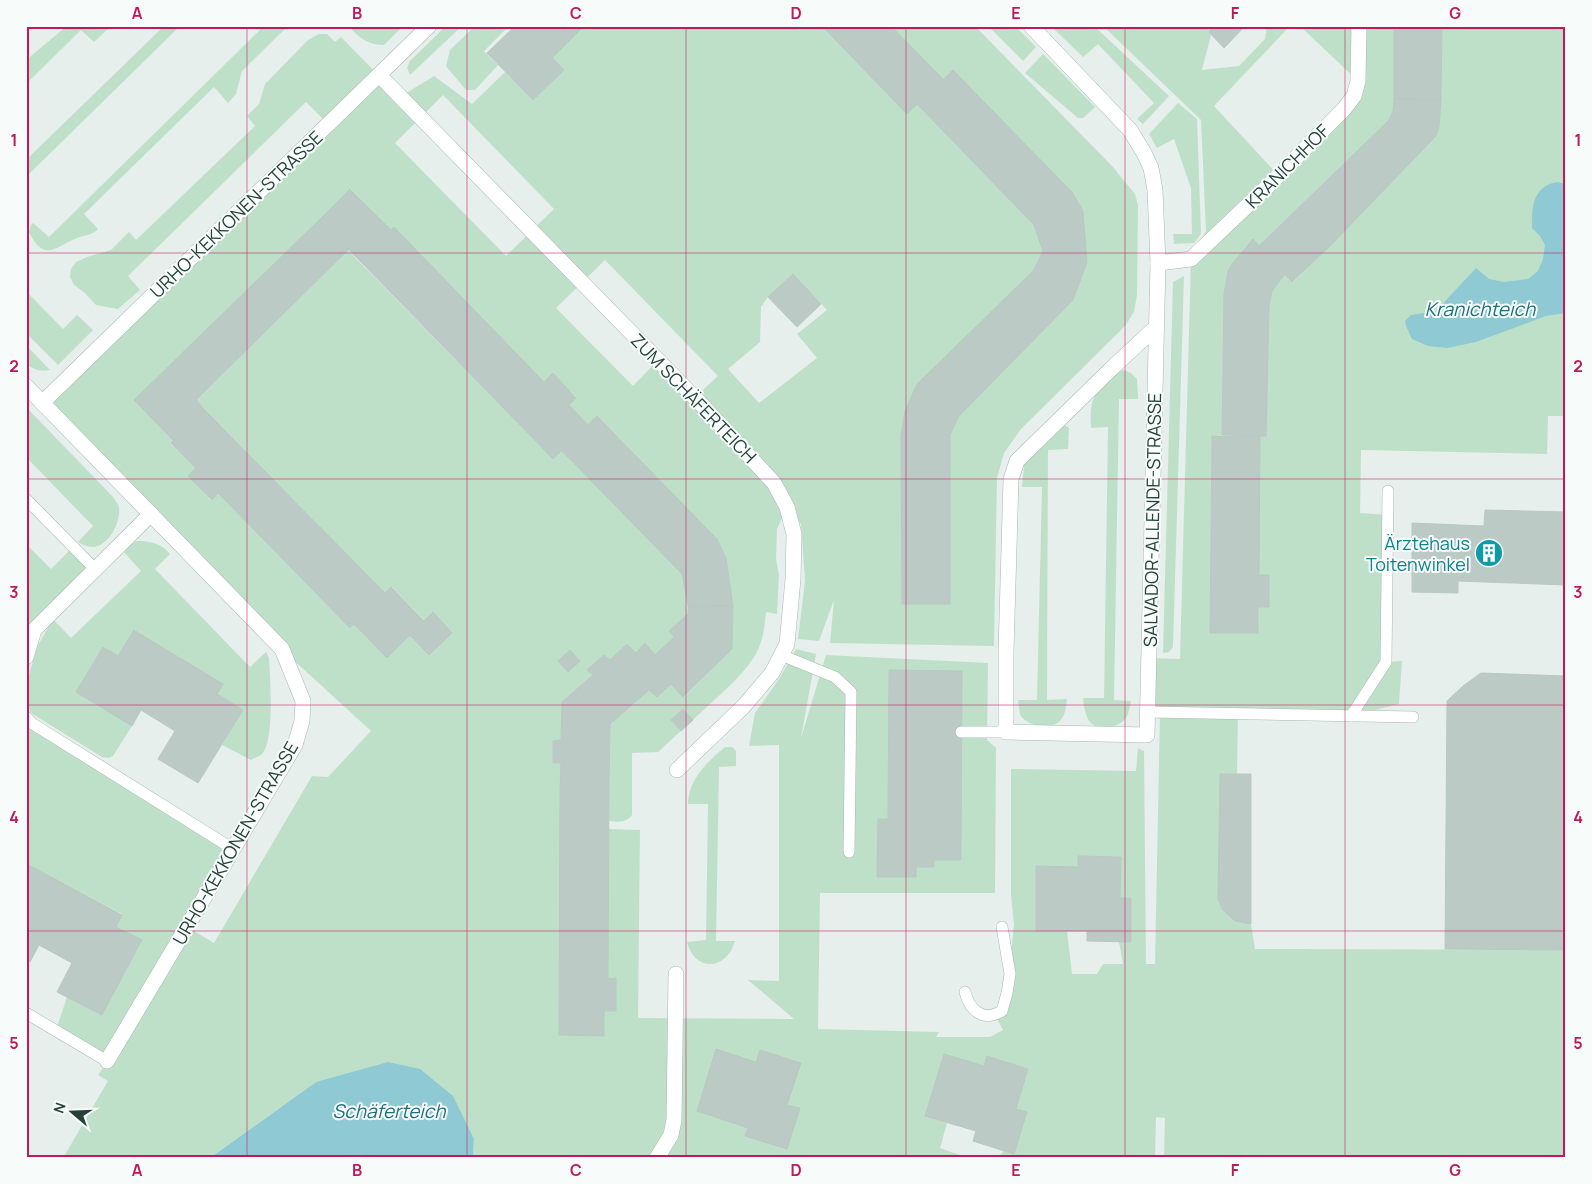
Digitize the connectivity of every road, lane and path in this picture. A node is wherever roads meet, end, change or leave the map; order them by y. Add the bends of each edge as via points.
1 (429, 26) edge
2 (1032, 26) edge
3 (1359, 26) edge
4 (379, 76) junction
5 (1158, 263) junction
6 (1156, 327) junction
7 (26, 386) edge
8 (42, 403) junction
9 (1388, 491) dead end
10 (26, 499) edge
11 (151, 514) junction
12 (95, 569) junction
13 (30, 628) edge
14 (781, 655) junction
15 (26, 657) edge
16 (1148, 712) junction
17 (1351, 716) junction
18 (26, 717) edge
19 (1414, 717) dead end
20 (962, 732) dead end
21 (1006, 732) junction
22 (677, 770) dead end
23 (233, 849) junction
24 (849, 852) dead end
25 (1002, 927) dead end
26 (676, 974) dead end
27 (966, 992) dead end
28 (26, 1014) edge
29 (107, 1061) joint
30 (657, 1158) edge

1 - 4 street, URHO-KEKKONEN-STRASSE
2 - 5 street, SALVADOR-ALLENDE-STRASSE via 1130,130 1144,153 1155,190
3 - 5 street, KRANICHHOF via 1358,80 1354,96 1344,109 1191,258
4 - 8 street, URHO-KEKKONEN-STRASSE
4 - 14 street, ZUM SCHÄFERTEICH via 701,404 774,483 787,507 794,534 788,635
5 - 6 street, SALVADOR-ALLENDE-STRASSE
6 - 16 street, SALVADOR-ALLENDE-STRASSE
6 - 21 street via 1017,461 1011,479
7 - 8 street, URHO-KEKKONEN-STRASSE
8 - 11 street, URHO-KEKKONEN-STRASSE
9 - 17 lane via 1386,662
10 - 12 lane
11 - 12 street
11 - 23 street, URHO-KEKKONEN-STRASSE via 282,649 303,701 302,721 295,745
12 - 13 street
13 - 15 street
14 - 22 street, ZUM SCHÄFERTEICH via 772,673 743,707
14 - 24 lane via 835,678 851,692
16 - 17 lane
16 - 21 street, SALVADOR-ALLENDE-STRASSE via 1147,735
17 - 19 lane
18 - 23 lane
20 - 21 lane
23 - 29 street, URHO-KEKKONEN-STRASSE
25 - 27 lane via 1010,974 1002,1011 995,1015 974,1011
26 - 30 street via 674,1120 671,1135
28 - 29 lane

